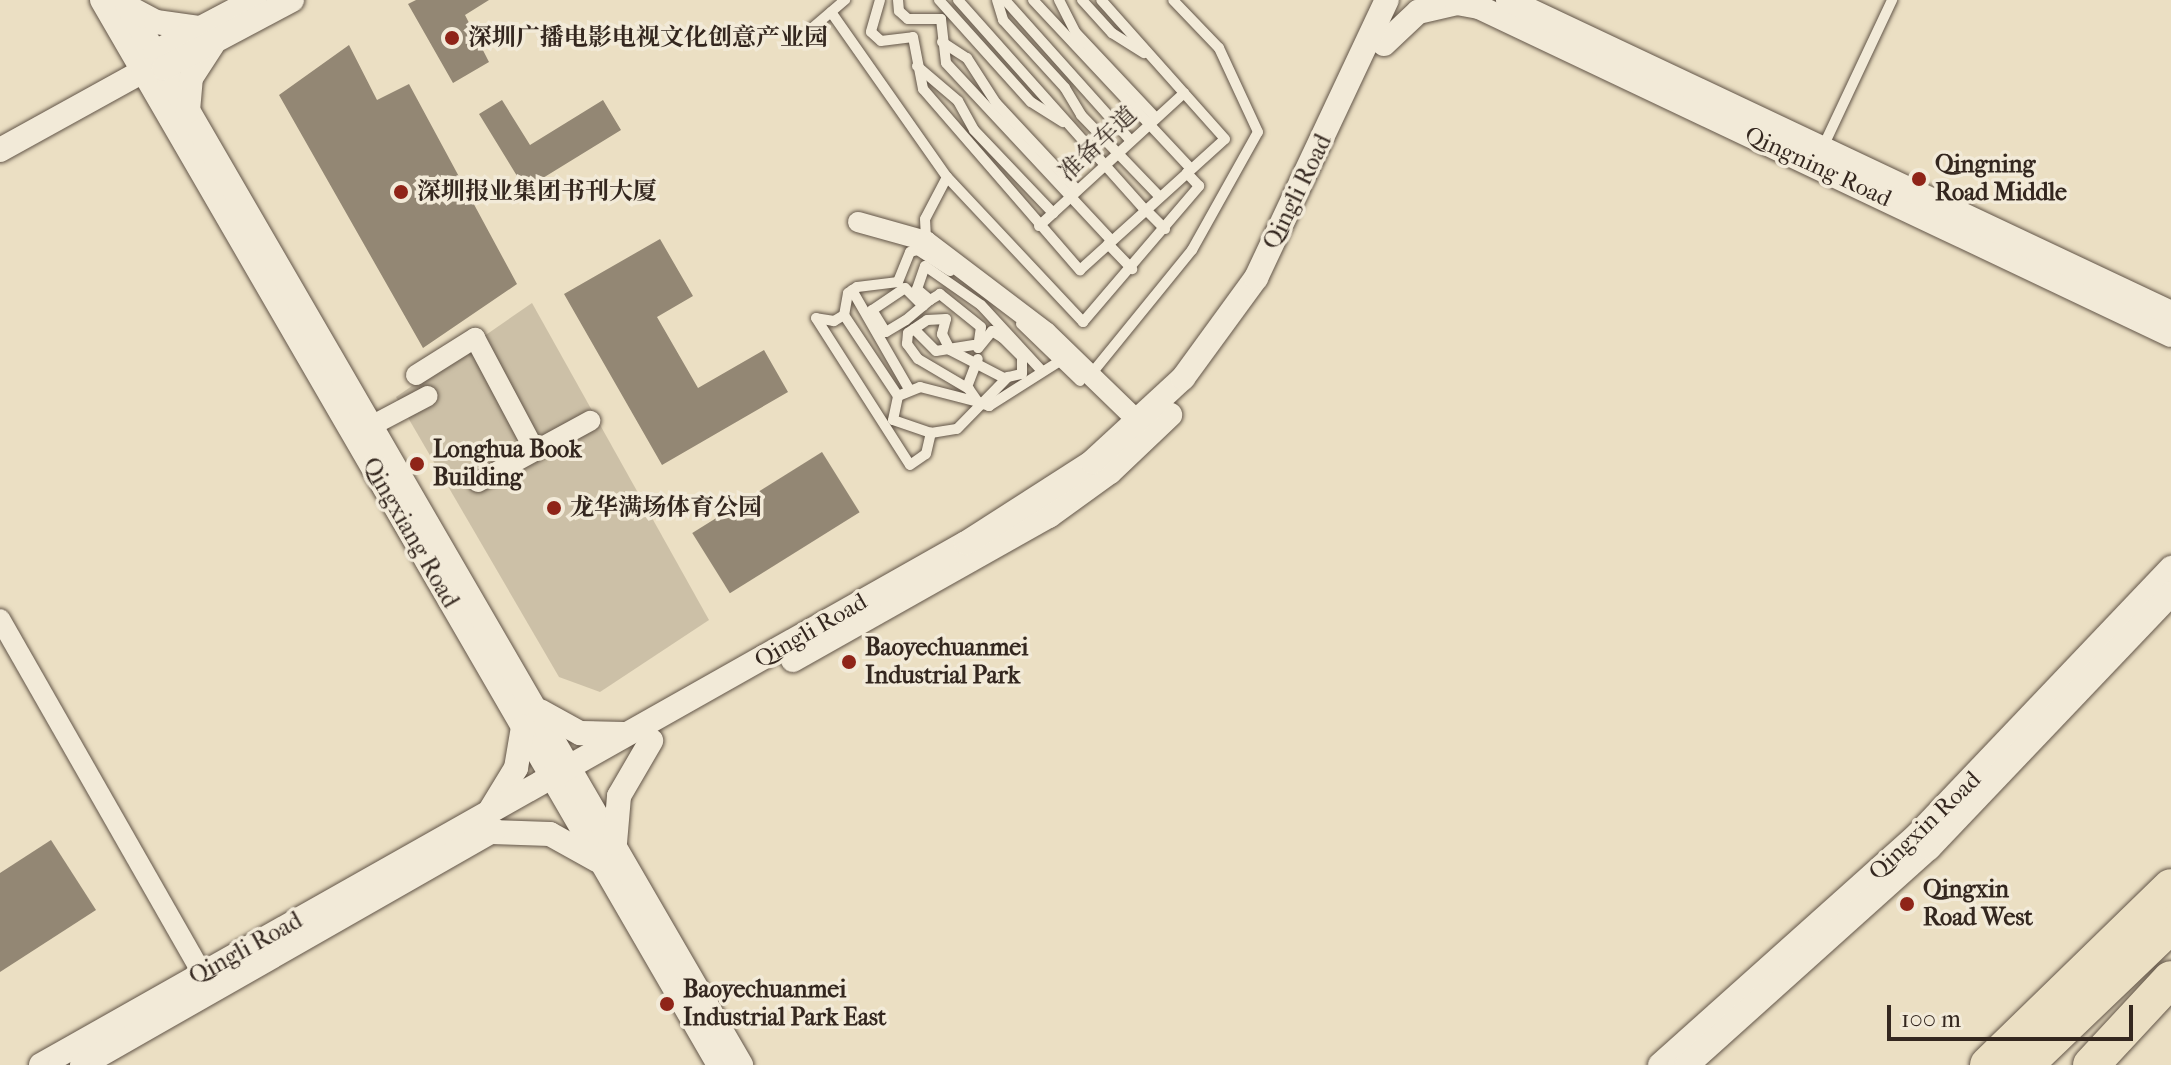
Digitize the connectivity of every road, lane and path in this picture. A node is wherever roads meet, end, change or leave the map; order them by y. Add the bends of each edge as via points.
1 (102, 0) edge
2 (254, 0) edge
3 (292, 0) edge
4 (845, 0) edge
5 (880, 0) edge
6 (898, 0) edge
7 (939, 0) edge
8 (997, 0) edge
9 (1005, 0) edge
10 (1033, 0) edge
11 (1059, 0) edge
12 (1082, 0) edge
13 (1101, 0) edge
14 (1173, 0) edge
15 (1374, 0) edge
16 (1387, 0) edge
17 (1404, 0) edge
18 (1508, 0) edge
19 (1892, 0) edge
20 (960, 2) edge
21 (126, 4) edge
22 (1472, 4) edge
23 (831, 12) junction
24 (811, 29) dead end
25 (209, 34) junction
26 (1073, 36) junction
27 (1377, 40) junction
28 (942, 42) junction
29 (1153, 58) junction
30 (154, 64) junction
31 (1051, 64) junction
32 (917, 66) junction
33 (1184, 93) junction
34 (992, 106) junction
35 (188, 111) junction
36 (1153, 121) junction
37 (1072, 127) junction
38 (970, 133) junction
39 (1131, 141) junction
40 (0, 150) edge
41 (1118, 153) junction
42 (1818, 156) junction
43 (1105, 165) junction
44 (1189, 171) junction
45 (947, 177) junction
46 (1074, 193) junction
47 (1160, 197) junction
48 (1146, 210) junction
49 (1053, 213) junction
50 (858, 222) dead end
51 (1039, 226) junction
52 (1165, 229) junction
53 (926, 241) junction
54 (1110, 243) junction
55 (1132, 269) junction
56 (902, 285) junction
57 (852, 290) junction
58 (927, 303) junction
59 (2171, 313) edge
60 (844, 315) junction
61 (914, 329) junction
62 (883, 335) junction
63 (2171, 335) edge
64 (907, 344) junction
65 (974, 345) junction
66 (950, 350) junction
67 (978, 359) junction
68 (1060, 361) junction
69 (1042, 371) junction
70 (416, 375) dead end
71 (1008, 377) junction
72 (1086, 377) junction
73 (967, 387) junction
74 (910, 391) junction
75 (428, 396) dead end
76 (898, 396) junction
77 (978, 402) junction
78 (590, 421) dead end
79 (371, 426) junction
80 (1146, 428) junction
81 (931, 433) junction
82 (535, 451) junction
83 (478, 482) dead end
84 (2171, 568) edge
85 (2171, 594) edge
86 (0, 619) edge
87 (528, 716) junction
88 (643, 736) junction
89 (565, 780) junction
90 (488, 824) junction
91 (609, 857) junction
92 (2171, 887) edge
93 (2171, 925) edge
94 (202, 973) junction
95 (2171, 979) edge
96 (2171, 997) edge
97 (41, 1065) edge
98 (82, 1065) edge
99 (719, 1065) edge
100 (741, 1065) edge
101 (1660, 1065) edge
102 (1687, 1065) edge
103 (1988, 1065) edge
104 (2025, 1065) edge
105 (2091, 1065) edge
106 (2100, 1065) edge

1 - 30 street, Qingxiang Road
2 - 25 street
3 - 25 street
4 - 23 lane
5 - 32 lane via 871,32 881,41 913,37
6 - 28 lane via 899,11 908,19 941,19
7 - 37 lane via 1031,102
8 - 31 lane via 1003,20
9 - 31 lane via 1039,32
10 - 26 lane
11 - 26 lane
12 - 29 lane via 1112,33
13 - 29 lane
14 - 72 lane via 1219,48 1258,132 1192,250
15 - 27 street
16 - 27 street, Qingli Road
17 - 27 street, Qingli Road
18 - 42 street, Qingning Road
19 - 42 lane
20 - 37 lane
21 - 25 street via 169,26
21 - 30 street, Qingxiang Road
22 - 27 street via 1418,12
22 - 42 street, Qingning Road
23 - 24 lane
23 - 45 lane
25 - 30 street
25 - 35 street via 191,78
26 - 36 lane
26 - 36 lane via 1120,79
27 - 80 street, Qingli Road via 1272,281 1195,389
28 - 34 lane via 974,65
28 - 34 lane via 946,63
29 - 33 lane
30 - 35 street, Qingxiang Road
30 - 40 street
30 - 87 street, Qingxiang Road
31 - 39 lane
31 - 41 lane
32 - 38 lane via 958,101
32 - 38 lane via 923,89
33 - 36 lane, 准备车道
33 - 44 lane via 1225,139
34 - 46 lane
34 - 46 lane via 1039,149
35 - 79 street, Qingxiang Road
36 - 39 lane, 准备车道
36 - 44 lane
37 - 43 lane
38 - 49 lane
38 - 51 lane
39 - 41 lane, 准备车道
41 - 43 lane, 准备车道
41 - 47 lane
42 - 59 street, Qingning Road
42 - 63 street, Qingning Road
43 - 46 lane, 准备车道
43 - 48 lane
44 - 47 lane
44 - 52 lane via 1199,186
45 - 53 lane via 925,219
45 - 55 lane via 1083,322
46 - 49 lane, 准备车道
46 - 54 lane
47 - 48 lane
48 - 52 lane
48 - 54 lane
49 - 51 lane, 准备车道
50 - 53 street
51 - 54 lane via 1080,270
52 - 55 lane
53 - 72 street
54 - 55 lane
56 - 57 lane
56 - 58 lane
56 - 62 lane via 872,310
56 - 68 lane via 910,252 918,250 1018,321
57 - 60 lane
57 - 62 lane
58 - 62 lane
58 - 65 lane via 940,294 981,327
58 - 69 lane via 917,289 925,266 981,305
60 - 76 lane
60 - 81 lane via 816,318 910,465 926,454
61 - 64 lane
61 - 66 lane via 936,351
61 - 66 lane via 927,320 946,319 942,334
62 - 64 lane
62 - 74 lane
64 - 73 lane via 918,359
65 - 66 lane
65 - 71 lane via 992,331 1003,338 1022,357 1022,374
66 - 67 lane
67 - 71 lane
67 - 73 lane
68 - 69 lane
68 - 72 lane
69 - 77 lane via 989,406
70 - 82 street via 475,338
71 - 77 lane
72 - 80 street
73 - 77 lane
74 - 76 lane
74 - 77 lane via 920,387
75 - 79 street
76 - 81 lane via 893,420
77 - 81 lane via 957,429
78 - 82 street
79 - 87 street, Qingxiang Road
80 - 88 street, Qingli Road via 1049,516
82 - 83 street
84 - 101 street, Qingxin Road via 1917,835
85 - 102 street, Qingxin Road via 1929,848
86 - 94 street
87 - 88 street via 580,733
87 - 89 street, Qingxiang Road
87 - 90 street via 508,785
88 - 89 street, Qingli Road
88 - 91 street via 619,796
89 - 90 street, Qingli Road
89 - 91 street, Qingxiang Road
90 - 91 street via 550,834
90 - 94 street, Qingli Road
90 - 98 street, Qingli Road
91 - 99 street, Qingxiang Road
91 - 100 street, Qingxiang Road
92 - 103 highway
93 - 104 highway
94 - 97 street, Qingli Road
95 - 105 highway
96 - 106 highway

